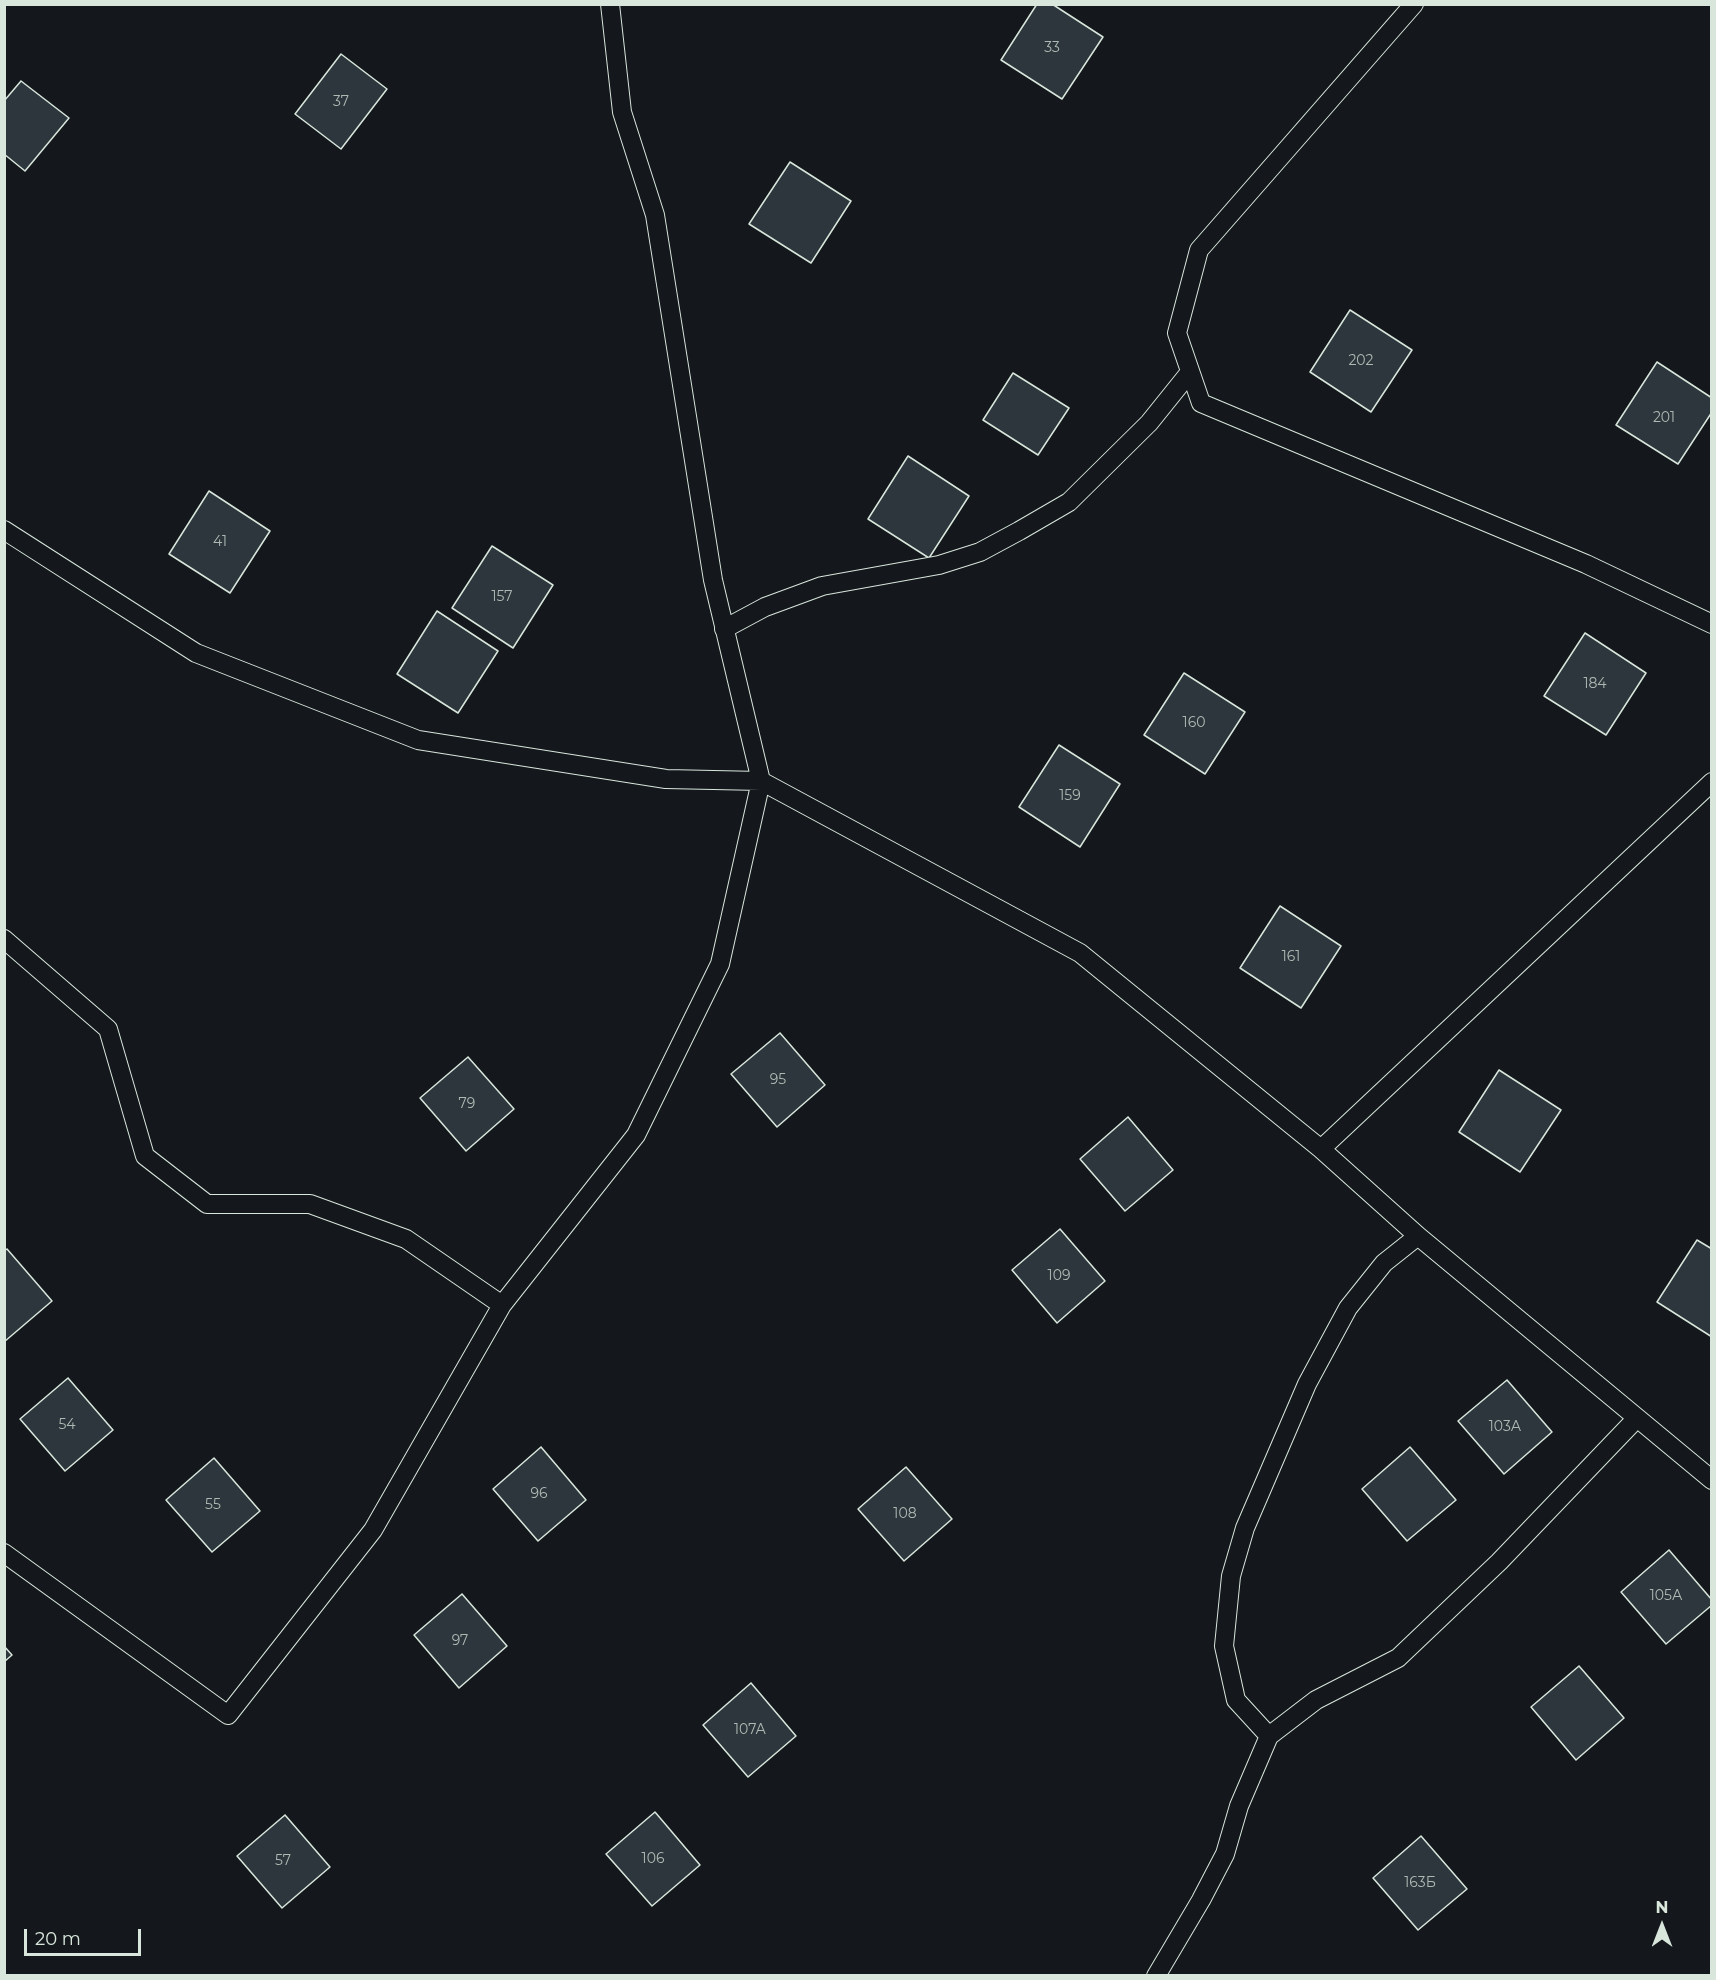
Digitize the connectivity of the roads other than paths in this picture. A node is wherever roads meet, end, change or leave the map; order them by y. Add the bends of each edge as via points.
1 (610, 4) edge
2 (1414, 4) edge
3 (1190, 372) junction
4 (4, 530) edge
5 (1712, 624) edge
6 (724, 629) junction
7 (761, 781) junction
8 (1712, 782) edge
9 (4, 939) edge
10 (1321, 1149) junction
11 (1418, 1236) junction
12 (502, 1305) junction
13 (1637, 1418) junction
14 (1712, 1480) edge
15 (4, 1553) edge
16 (1269, 1736) junction
17 (1156, 1976) edge

1 - 6 lane via 622,112 655,215 712,580
2 - 3 lane via 1199,250 1177,333
3 - 5 lane via 1201,403 1586,564
3 - 6 lane via 1149,423 1069,502 1019,531 980,552 939,565 822,586
4 - 7 lane via 196,653 418,740 666,779
6 - 7 lane
7 - 10 lane via 1080,953
7 - 12 lane via 720,964 705,996 636,1135
8 - 10 lane
9 - 12 lane via 108,1029 145,1156 207,1204 310,1204 406,1239
10 - 11 lane
11 - 13 lane
11 - 16 lane via 1384,1263 1348,1308 1307,1384 1245,1528 1231,1576 1224,1646 1236,1700
12 - 15 lane via 373,1530 228,1715
13 - 14 lane
13 - 16 lane via 1499,1562 1398,1658 1316,1700
16 - 17 lane via 1239,1806 1225,1854

